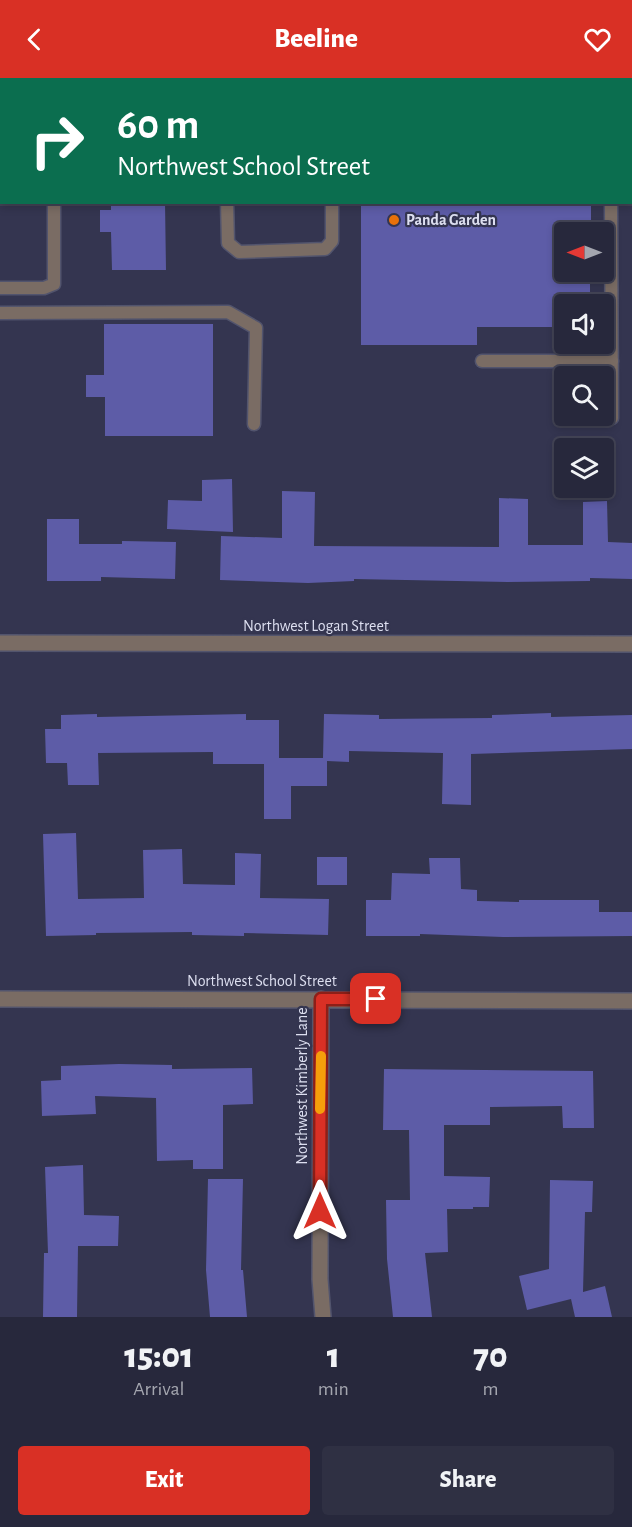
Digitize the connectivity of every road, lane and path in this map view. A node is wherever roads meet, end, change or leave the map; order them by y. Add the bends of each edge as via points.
1 (54, 204) edge
2 (227, 204) edge
3 (332, 204) edge
4 (610, 204) edge
5 (0, 288) edge
6 (0, 313) edge
7 (482, 361) dead end
8 (612, 361) junction
9 (612, 366) edge
10 (254, 424) dead end
11 (0, 643) edge
12 (632, 644) edge
13 (0, 999) edge
14 (321, 999) junction
15 (632, 1001) edge
16 (323, 1317) edge

1 - 5 lane via 54,285
2 - 3 lane via 228,243 239,252 325,249 332,241
4 - 8 lane
6 - 10 lane via 228,312 256,328
7 - 8 lane
8 - 9 lane
11 - 12 street, Northwest Logan Street
13 - 14 street, Northwest School Street
14 - 15 street, Northwest School Street
14 - 16 street, Northwest Kimberly Lane

